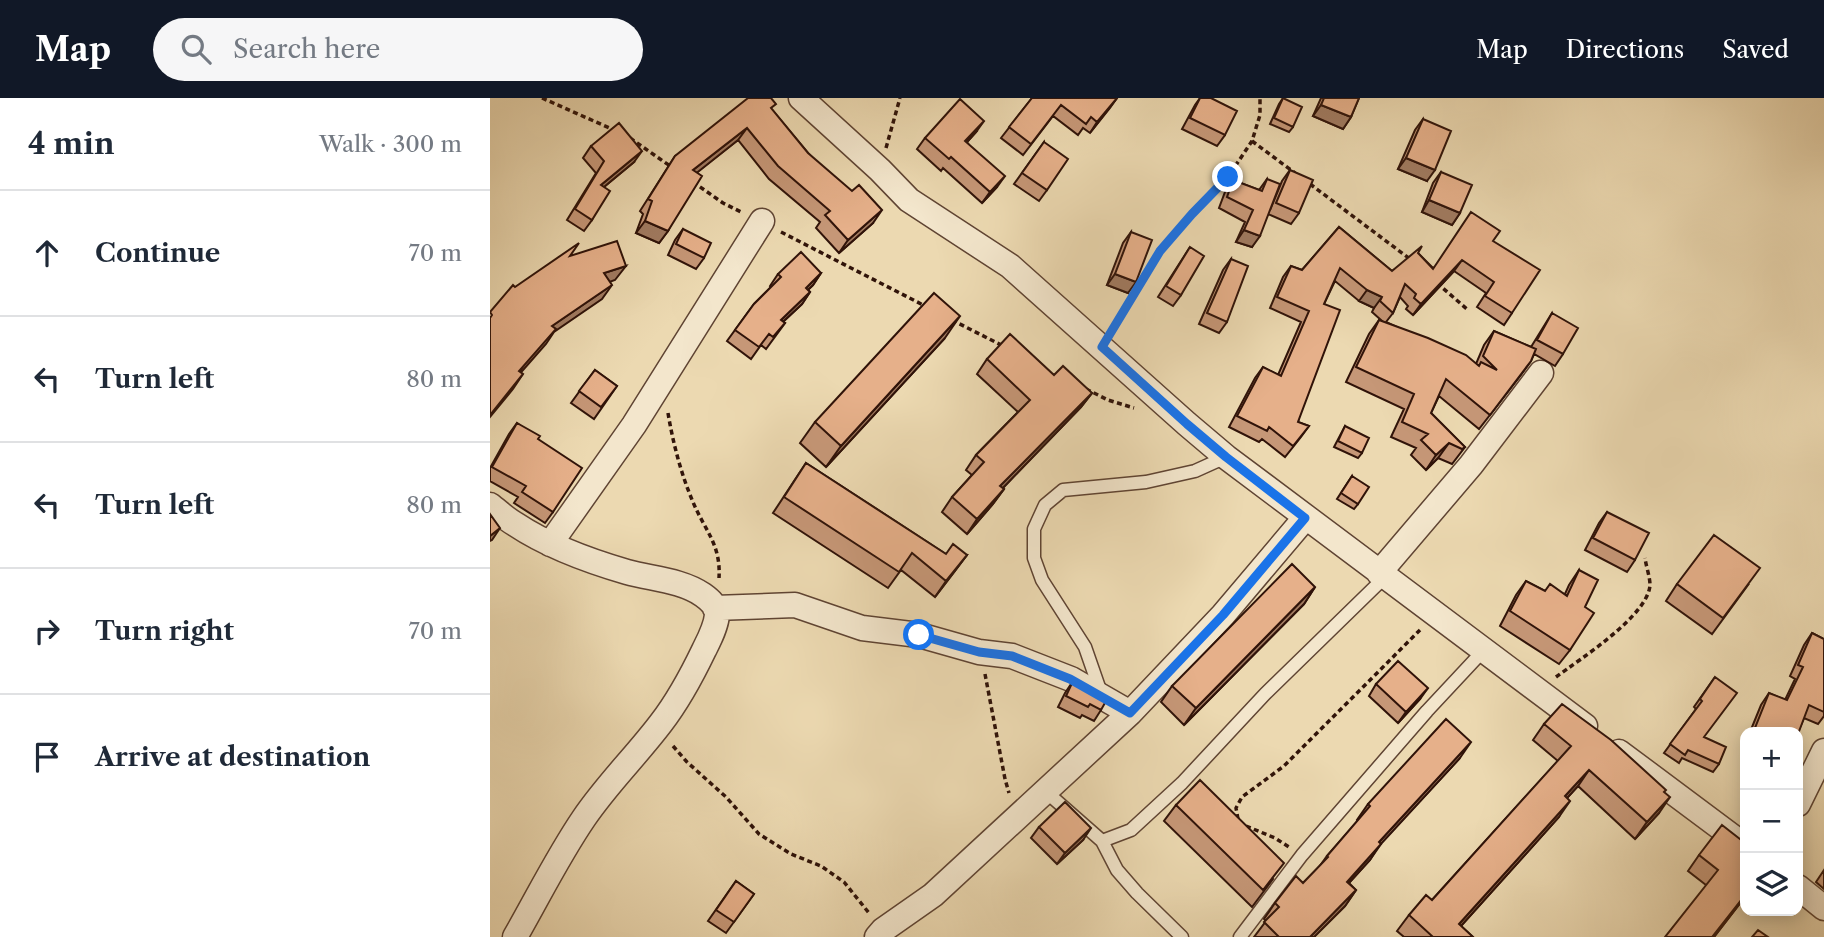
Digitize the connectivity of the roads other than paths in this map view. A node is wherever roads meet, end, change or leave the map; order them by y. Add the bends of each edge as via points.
1 (801, 98) edge
2 (762, 221) road end
3 (1541, 373) dead end
4 (1226, 457) junction
5 (490, 505) edge
6 (1305, 518) junction
7 (550, 544) junction
8 (1382, 575) junction
9 (714, 605) junction
10 (1483, 651) junction
11 (1102, 696) junction
12 (1130, 713) junction
13 (1824, 751) edge
14 (1044, 790) junction
15 (1803, 794) edge
16 (1102, 841) junction
17 (1740, 842) edge
18 (1803, 891) edge
19 (1824, 908) edge
20 (880, 933) edge
21 (515, 937) edge
22 (1182, 937) edge
23 (1240, 937) edge

1 - 4 street via 909,200 1010,266
2 - 7 street via 635,425
3 - 8 street
4 - 6 street
4 - 11 lane via 1195,471 1146,482 1063,490 1045,505 1034,529 1034,558 1042,580 1085,647
5 - 7 street
6 - 8 street
6 - 12 street via 1223,615
7 - 9 street via 628,572 681,584
8 - 10 street
8 - 16 lane via 1172,793 1131,830
9 - 11 street via 795,605 862,628 919,635 1012,656
9 - 21 street via 717,616 695,671 662,722 585,816
10 - 17 street
10 - 23 lane via 1302,855
11 - 12 street
12 - 14 street
13 - 15 street
14 - 16 lane
14 - 20 street via 933,895
16 - 22 lane via 1117,870
18 - 19 street

